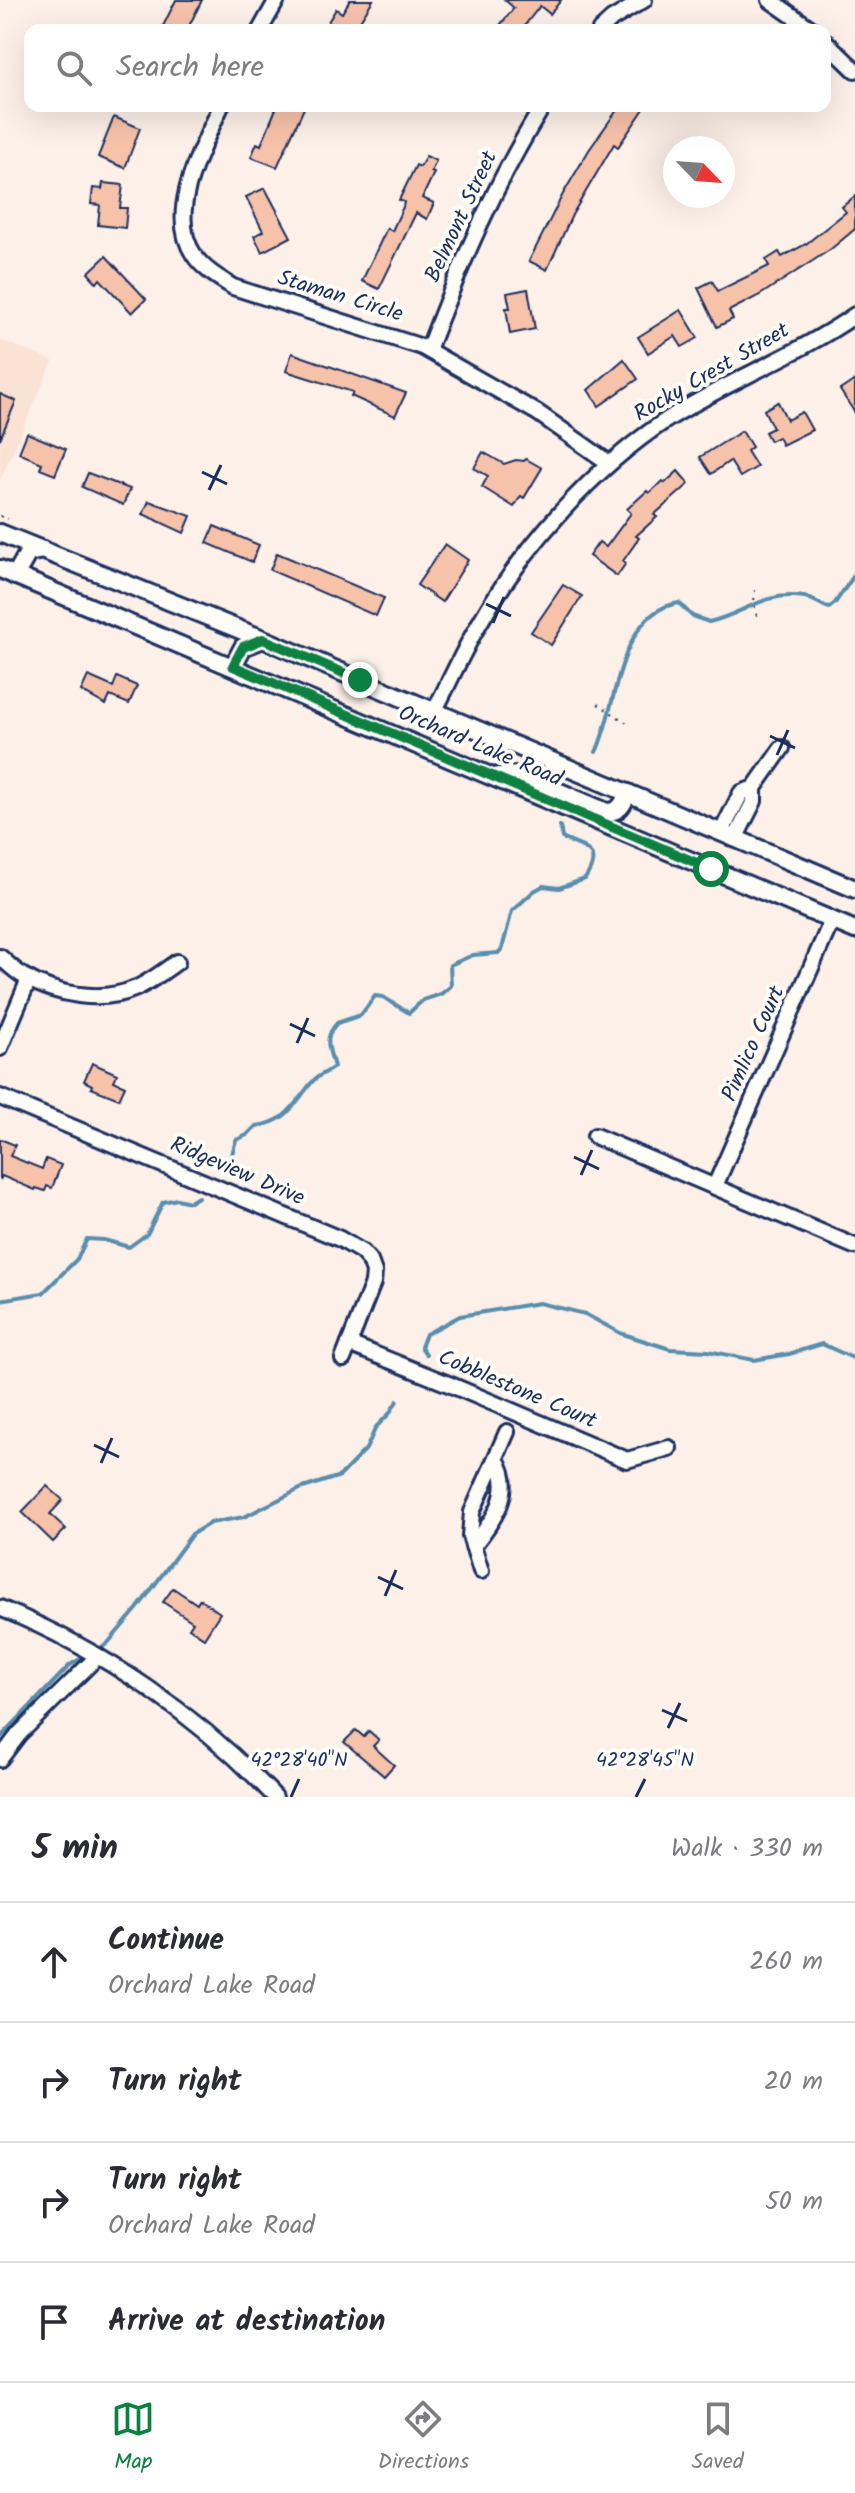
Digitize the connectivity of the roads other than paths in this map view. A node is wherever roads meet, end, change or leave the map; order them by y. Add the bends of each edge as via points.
1 (277, 0) edge
2 (644, 0) edge
3 (770, 0) edge
4 (263, 24) edge
5 (607, 24) edge
6 (806, 24) edge
7 (831, 47) edge
8 (855, 70) edge
9 (219, 112) edge
10 (539, 112) edge
11 (855, 315) edge
12 (428, 350) junction
13 (609, 463) junction
14 (0, 533) edge
15 (43, 550) junction
16 (8, 572) edge
17 (263, 639) junction
18 (233, 666) junction
19 (434, 712) junction
20 (782, 748) dead end
21 (493, 776) junction
22 (628, 793) junction
23 (728, 836) junction
24 (855, 889) edge
25 (832, 920) junction
26 (855, 930) edge
27 (0, 957) edge
28 (177, 962) dead end
29 (29, 979) junction
30 (0, 1048) edge
31 (0, 1097) edge
32 (595, 1136) dead end
33 (715, 1186) junction
34 (854, 1246) edge
35 (349, 1344) junction
36 (343, 1359) dead end
37 (507, 1432) dead end
38 (669, 1448) dead end
39 (496, 1459) junction
40 (473, 1546) junction
41 (481, 1571) dead end
42 (0, 1608) edge
43 (98, 1656) junction
44 (0, 1759) edge
45 (275, 1797) edge

1 - 4 street
2 - 5 street
3 - 6 street
7 - 8 street
9 - 12 street, Staman Circle via 183,203 193,254 233,287
10 - 12 street, Belmont Street via 472,241
11 - 13 street, Rocky Crest Street via 669,419
12 - 13 street, Staman Circle via 538,413
13 - 19 street, Rocky Crest Street via 508,579
14 - 15 main road, Orchard Lake Road
15 - 16 main road via 28,553
15 - 17 main road, Orchard Lake Road
16 - 18 main road, Orchard Lake Road
17 - 18 main road via 243,647
17 - 19 main road, Orchard Lake Road
18 - 21 main road, Orchard Lake Road
19 - 22 main road, Orchard Lake Road
20 - 23 street
21 - 22 main road via 520,775 607,812 622,806
21 - 25 main road, Orchard Lake Road
22 - 23 main road, Orchard Lake Road
23 - 24 main road, Orchard Lake Road
25 - 26 main road, Orchard Lake Road
25 - 33 street, Pimlico Court
27 - 29 street
28 - 29 street via 135,989 114,995 81,996
29 - 30 street
31 - 35 street, Ridgeview Drive via 362,1252 374,1272 373,1283
32 - 33 street
33 - 34 street
35 - 36 street, Ridgeview Drive
35 - 38 street, Cobblestone Court via 627,1460
37 - 39 street
39 - 40 street via 472,1512
39 - 40 street via 505,1481 504,1495
40 - 41 street
42 - 43 street
43 - 44 street
43 - 45 street via 215,1739

